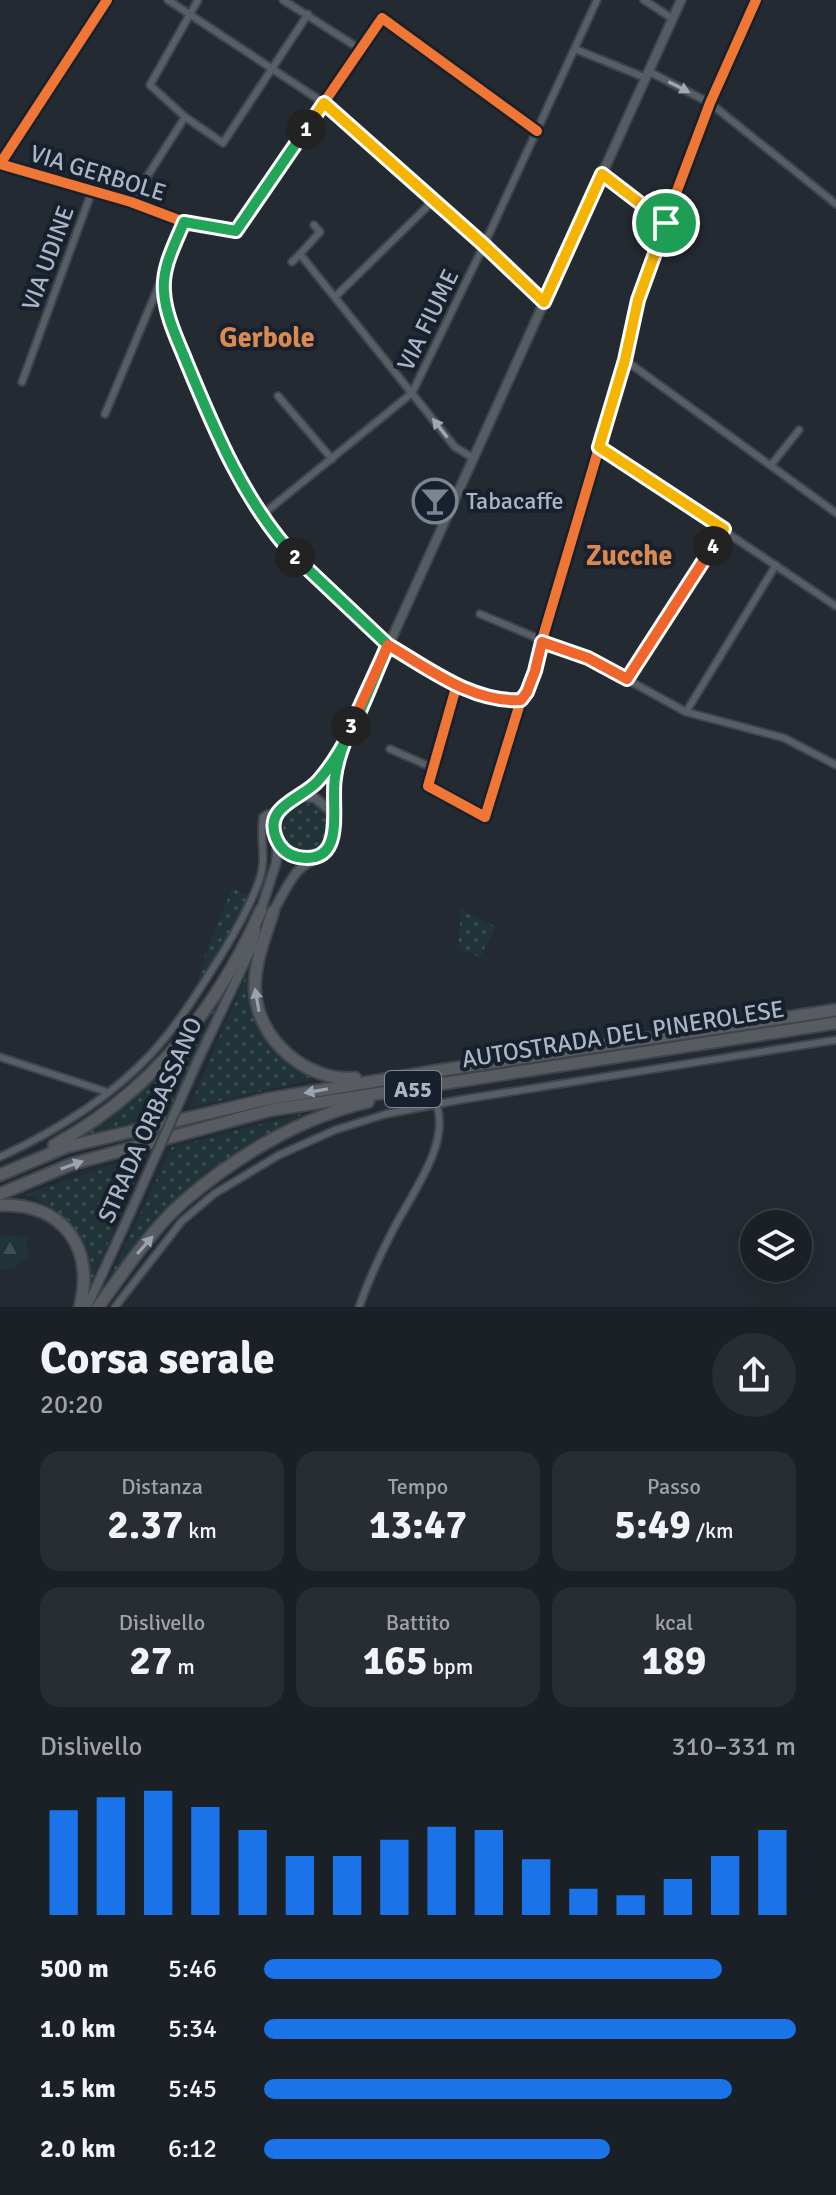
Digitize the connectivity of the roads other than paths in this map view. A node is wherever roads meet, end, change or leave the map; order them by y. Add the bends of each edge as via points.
1 (107, 0) edge
2 (168, 0) edge
3 (198, 0) edge
4 (283, 0) edge
5 (597, 0) edge
6 (644, 0) edge
7 (681, 0) edge
8 (756, 0) edge
9 (189, 14) junction
10 (308, 14) junction
11 (673, 19) junction
12 (360, 49) junction
13 (575, 49) junction
14 (273, 69) junction
15 (647, 74) junction
16 (324, 103) junction
17 (710, 103) junction
18 (185, 117) junction
19 (537, 131) junction
20 (0, 164) edge
21 (602, 174) junction
22 (92, 191) junction
23 (433, 201) junction
24 (131, 202) junction
25 (836, 204) edge
26 (184, 222) junction
27 (666, 223) junction
28 (314, 225) dead end
29 (484, 245) junction
30 (300, 254) junction
31 (292, 262) dead end
32 (164, 275) junction
33 (335, 297) junction
34 (544, 302) junction
35 (625, 360) junction
36 (22, 382) dead end
37 (412, 393) junction
38 (278, 396) dead end
39 (105, 414) dead end
40 (799, 430) dead end
41 (599, 447) junction
42 (473, 458) junction
43 (332, 459) junction
44 (771, 465) junction
45 (836, 513) edge
46 (262, 515) junction
47 (724, 529) junction
48 (776, 565) junction
49 (836, 606) edge
50 (480, 614) dead end
51 (542, 641) junction
52 (388, 645) junction
53 (627, 679) junction
54 (457, 684) junction
55 (521, 700) junction
56 (686, 712) junction
57 (343, 746) junction
58 (390, 749) dead end
59 (836, 765) edge
60 (431, 767) junction
61 (300, 796) junction
62 (277, 813) junction
63 (333, 813) junction
64 (278, 842) junction
65 (313, 857) junction
66 (267, 911) junction
67 (836, 1010) edge
68 (836, 1023) edge
69 (836, 1040) edge
70 (0, 1057) edge
71 (436, 1071) junction
72 (447, 1084) junction
73 (107, 1092) junction
74 (437, 1106) junction
75 (0, 1157) edge
76 (0, 1173) edge
77 (0, 1194) edge
78 (0, 1205) edge
79 (80, 1307) edge
80 (87, 1307) edge
81 (98, 1307) edge
82 (115, 1307) edge
83 (359, 1307) edge

1 - 20 street
2 - 9 street
3 - 9 street
4 - 10 street
5 - 13 street, VIA FIUME
6 - 11 street
7 - 11 main road, STRADA ORBASSANO
8 - 17 street
9 - 14 street
9 - 18 street via 150,85
10 - 12 street
10 - 14 street
11 - 15 main road, STRADA ORBASSANO
12 - 16 street
12 - 19 street via 382,18
13 - 15 street
13 - 19 street, VIA FIUME
14 - 16 street
14 - 18 street via 223,143
15 -> 17 street
15 - 21 main road, STRADA ORBASSANO
16 - 23 street
16 - 26 street via 236,231
17 - 25 street
17 - 27 street
18 - 24 street
19 - 29 street, VIA FIUME
20 - 22 street, VIA GERBOLE
21 - 27 street
21 - 34 main road, STRADA ORBASSANO
22 - 24 street, VIA GERBOLE
22 - 36 street, VIA UDINE
23 - 29 street
23 - 33 street
24 - 26 street, VIA GERBOLE
26 - 32 street, VIA GERBOLE
27 - 35 street via 638,300
28 - 30 street via 320,232
29 - 34 street
29 - 37 street, VIA FIUME
30 - 31 street
30 - 33 street
32 - 39 street
32 - 46 street, VIA GERBOLE via 164,296 197,390
33 - 37 street
34 - 42 main road, STRADA ORBASSANO
35 - 41 street
35 - 44 street
42 -> 37 street via 455,447
37 - 43 street, VIA FIUME
38 - 43 street
40 - 44 street
41 - 47 street
41 - 51 street
42 - 52 main road, STRADA ORBASSANO
43 - 46 street, VIA FIUME
44 - 45 street
46 - 52 street, VIA GERBOLE via 311,574
47 - 48 street
47 - 53 street
48 - 49 street
48 - 56 street
50 - 51 street
51 - 53 street
51 - 55 street
52 - 54 street, VIA GERBOLE
52 - 57 main road, STRADA ORBASSANO
53 - 56 street
54 - 55 street, VIA GERBOLE via 482,696
54 - 60 street
55 - 60 street via 485,817 428,786
56 - 59 street via 784,738
57 - 61 main road, STRADA ORBASSANO via 320,779
57 - 63 main road, STRADA ORBASSANO via 334,779
58 - 60 street
61 - 62 main road, STRADA ORBASSANO
61 - 63 main road via 322,801
62 - 64 main road, STRADA ORBASSANO
62 - 73 street via 263,817 261,877 233,936 150,1055
63 - 65 main road, STRADA ORBASSANO via 333,840
64 - 65 main road via 293,856
64 - 66 main road, STRADA ORBASSANO
65 - 66 main road, STRADA ORBASSANO
71 -> 66 highway via 345,1079 311,1069 279,1047 262,1020 255,992
66 - 76 highway via 213,999 154,1071 88,1124
66 - 80 main road, STRADA ORBASSANO, bridge
67 - 71 highway, AUTOSTRADA DEL PINEROLESE / A55
68 - 72 highway, AUTOSTRADA DEL PINEROLESE / A55
69 - 74 street
70 - 73 street
71 -> 76 highway, AUTOSTRADA DEL PINEROLESE / A55 via 268,1099 66,1147
77 -> 72 highway, AUTOSTRADA DEL PINEROLESE / A55 via 72,1164 271,1110
81 -> 72 highway via 182,1203 224,1171 282,1134 358,1104
73 - 75 street via 57,1128
74 - 82 street via 347,1126 229,1183 182,1221
74 - 83 street via 441,1126 428,1167
78 - 79 highway via 46,1213 70,1230 84,1262

